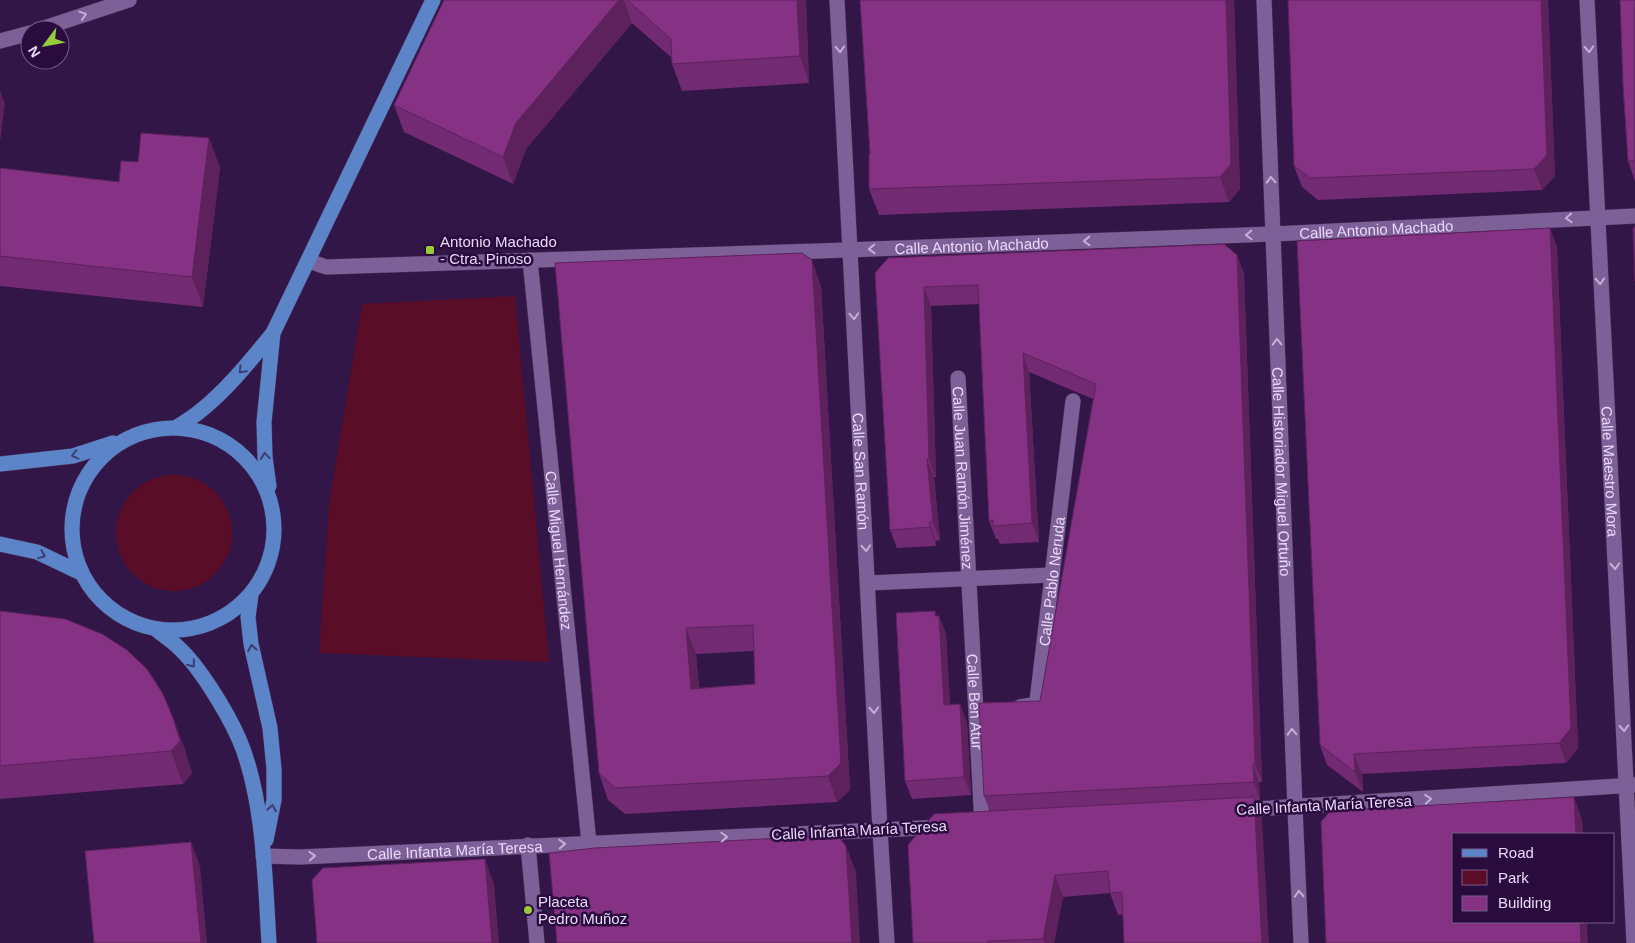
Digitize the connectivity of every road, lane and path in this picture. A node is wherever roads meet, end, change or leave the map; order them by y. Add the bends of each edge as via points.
1 (129, 0) edge
2 (433, 0) edge
3 (837, 0) edge
4 (1264, 0) edge
5 (1587, 0) edge
6 (68, 20) edge
7 (20, 35) edge
8 (0, 42) edge
9 (1635, 216) edge
10 (1597, 217) junction
11 (1273, 234) junction
12 (851, 250) junction
13 (530, 260) junction
14 (309, 261) junction
15 (274, 333) junction
16 (958, 378) dead end
17 (1073, 401) dead end
18 (177, 427) junction
19 (122, 441) junction
20 (0, 464) edge
21 (272, 505) junction
22 (0, 544) edge
23 (81, 572) junction
24 (1051, 575) junction
25 (970, 578) junction
26 (868, 583) junction
27 (251, 595) junction
28 (157, 630) junction
29 (977, 711) junction
30 (1631, 785) edge
31 (1295, 808) junction
32 (1227, 811) edge
33 (987, 824) joint
34 (880, 830) junction
35 (589, 843) junction
36 (528, 845) junction
37 (263, 856) junction
38 (269, 943) edge
39 (537, 943) edge
40 (887, 943) edge
41 (1302, 943) edge
42 (1634, 943) edge

6 -> 1 street
2 - 14 main road
3 -> 12 street, Calle San Ramón
11 -> 4 street, Calle Historiador Miguel Ortuño
5 -> 10 street, Calle Maestro Mora
7 - 8 street
9 - 10 street, Calle Antonio Machado
10 -> 11 street, Calle Antonio Machado
10 -> 30 street, Calle Maestro Mora
11 -> 12 street, Calle Antonio Machado
31 -> 11 street, Calle Historiador Miguel Ortuño
12 - 13 street, Calle Antonio Machado
12 -> 26 street, Calle San Ramón
13 - 14 street, Calle Antonio Machado via 326,267
13 - 35 street, Calle Miguel Hernández
14 - 15 main road
15 -> 18 main road via 219,393
21 -> 15 main road via 264,422
16 - 25 street, Calle Juan Ramón Jiménez
17 - 24 street, Calle Pablo Neruda
18 - 19 main road via 157,428
18 - 21 main road via 203,431 226,442 247,459 262,480
19 -> 20 main road via 73,456
19 - 23 main road via 98,460 82,485 72,513 72,544
21 - 27 main road via 275,528 272,552 264,575
22 -> 23 main road via 37,552
23 - 28 main road via 94,594 112,611
24 - 25 street
24 - 29 street, Calle Pablo Neruda via 1037,702
25 - 26 street
25 - 29 street, Calle Ben Atur
26 -> 34 street, Calle San Ramón
27 - 28 main road via 232,612 209,625 183,631
37 -> 27 main road via 274,800 274,769 270,728 251,644 248,617
28 -> 37 main road via 179,648 202,677 240,740 256,803
29 - 33 street, Calle Ben Atur
31 -> 30 street, Calle Infanta María Teresa
30 - 42 street, Calle Maestro Mora
31 - 32 street, Calle Infanta María Teresa
41 -> 31 street, Calle Historiador Miguel Ortuño
33 - 34 street, Calle Infanta María Teresa
35 -> 34 street, Calle Infanta María Teresa
34 - 40 street, Calle San Ramón
36 -> 35 street, Calle Infanta María Teresa
37 -> 36 street, Calle Infanta María Teresa via 300,857
36 - 39 street
37 - 38 main road

